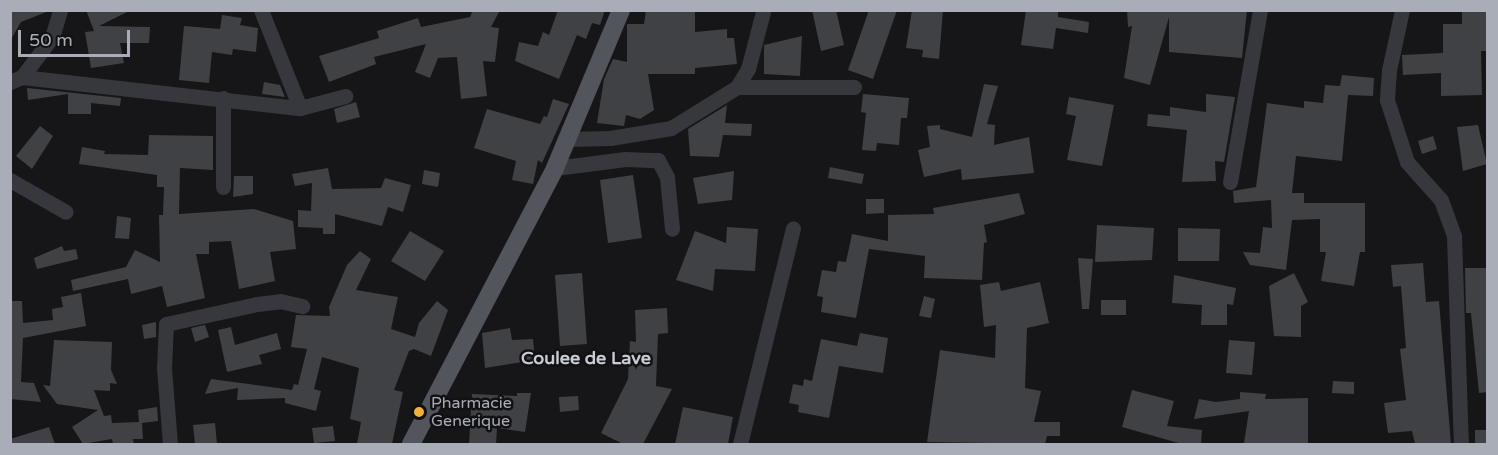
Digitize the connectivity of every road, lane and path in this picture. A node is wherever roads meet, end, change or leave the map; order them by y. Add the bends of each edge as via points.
1 (60, 10) edge
2 (261, 10) edge
3 (621, 10) edge
4 (1260, 10) edge
5 (1402, 10) edge
6 (763, 12) edge
7 (16, 80) edge
8 (738, 87) junction
9 (854, 87) dead end
10 (345, 96) dead end
11 (223, 98) junction
12 (300, 108) junction
13 (568, 139) junction
14 (555, 168) junction
15 (10, 180) edge
16 (1230, 182) dead end
17 (224, 187) dead end
18 (66, 213) dead end
19 (793, 228) dead end
20 (672, 229) dead end
21 (302, 306) dead end
22 (170, 444) edge
23 (411, 444) edge
24 (740, 444) edge
25 (1461, 444) edge

1 - 7 street via 52,37
2 - 12 street
3 - 13 main road
4 - 16 street
5 - 25 street via 1390,60 1387,100 1407,162 1441,200 1455,236
6 - 8 street via 748,69
7 - 11 street
8 - 9 street
8 - 13 street via 671,128 610,138
10 - 12 street
11 - 12 street
11 - 17 street
13 - 14 main road
14 - 20 street via 625,159 658,160 667,177
14 - 23 main road
15 - 18 street
19 - 24 street
21 - 22 street via 280,301 166,324 164,368

